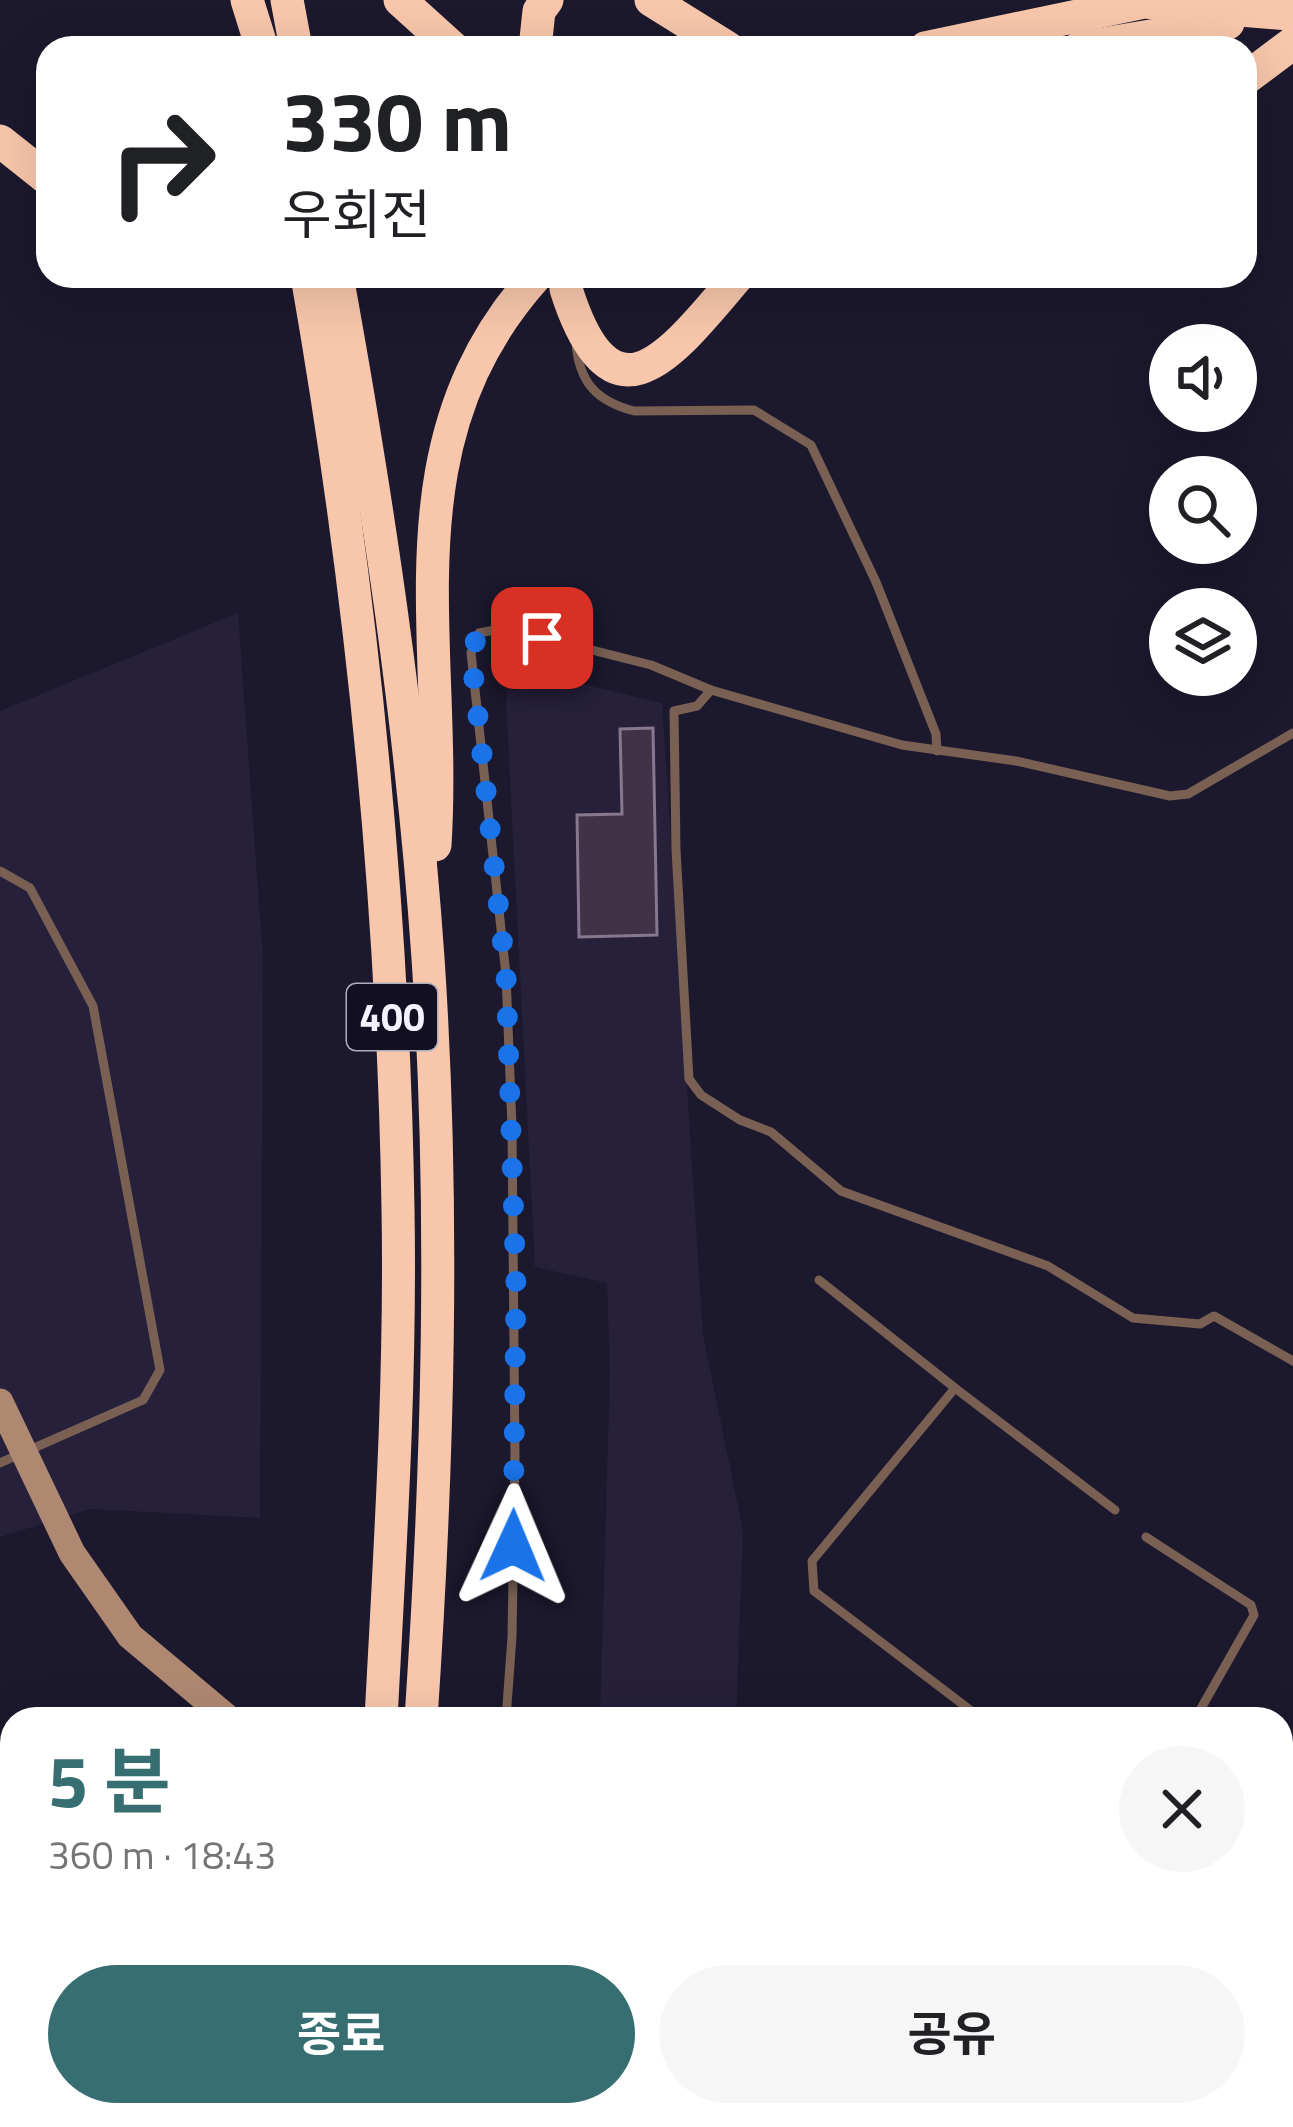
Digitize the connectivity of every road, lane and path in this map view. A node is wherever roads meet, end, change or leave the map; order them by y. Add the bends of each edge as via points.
1 (248, 0) edge
2 (259, 0) edge
3 (287, 0) edge
4 (400, 0) edge
5 (547, 0) edge
6 (650, 0) edge
7 (1292, 31) edge
8 (261, 36) edge
9 (264, 36) edge
10 (294, 36) edge
11 (440, 36) edge
12 (536, 36) edge
13 (708, 36) edge
14 (983, 36) edge
15 (1063, 36) edge
16 (1229, 36) edge
17 (1248, 36) edge
18 (1257, 46) edge
19 (1257, 59) edge
20 (1257, 67) edge
21 (0, 141) edge
22 (0, 167) edge
23 (36, 169) edge
24 (36, 192) edge
25 (309, 288) edge
26 (340, 288) edge
27 (728, 288) edge
28 (559, 293) edge
29 (711, 690) junction
30 (1293, 733) edge
31 (937, 752) junction
32 (0, 871) edge
33 (428, 961) junction
34 (819, 1280) dead end
35 (1293, 1361) edge
36 (955, 1388) junction
37 (0, 1402) edge
38 (26, 1450) junction
39 (0, 1462) edge
40 (1115, 1510) dead end
41 (1146, 1537) dead end
42 (216, 1707) edge
43 (382, 1707) edge
44 (422, 1707) edge
45 (507, 1707) edge
46 (966, 1707) edge
47 (1202, 1707) edge

1 - 8 highway
2 - 9 highway
3 - 10 highway
4 - 11 highway
5 - 12 highway
6 - 13 highway
7 - 14 highway via 1144,2
7 - 15 highway via 1145,20
7 - 16 highway
7 - 17 highway
7 - 18 highway
7 - 19 highway
7 - 20 highway
21 - 23 highway
22 - 24 highway
25 - 43 highway, 400 via 354,581 390,955 398,1314
26 - 33 highway, 400 via 399,650
27 - 28 highway via 667,355 637,369 602,360
28 - 31 lane via 586,385 617,406 754,410 811,446 876,582
28 - 33 highway via 506,309 457,406 436,495 439,730
29 - 31 lane
29 - 35 lane via 697,706 674,711 689,1079 701,1095 771,1132 841,1191 1048,1266 1133,1318 1200,1324 1214,1316
29 - 45 lane via 651,665 505,628 479,633 471,652 506,975 512,1126
30 - 31 lane via 1188,794 1171,796
32 - 38 lane via 30,888 93,1006 160,1370 142,1400
33 - 44 highway, 400 via 438,1348
34 - 36 lane
36 - 40 lane
36 - 46 lane via 812,1561 810,1576 814,1592
37 - 38 main road
38 - 39 lane
38 - 42 main road via 73,1553 130,1636
41 - 47 lane via 1251,1605 1254,1615

